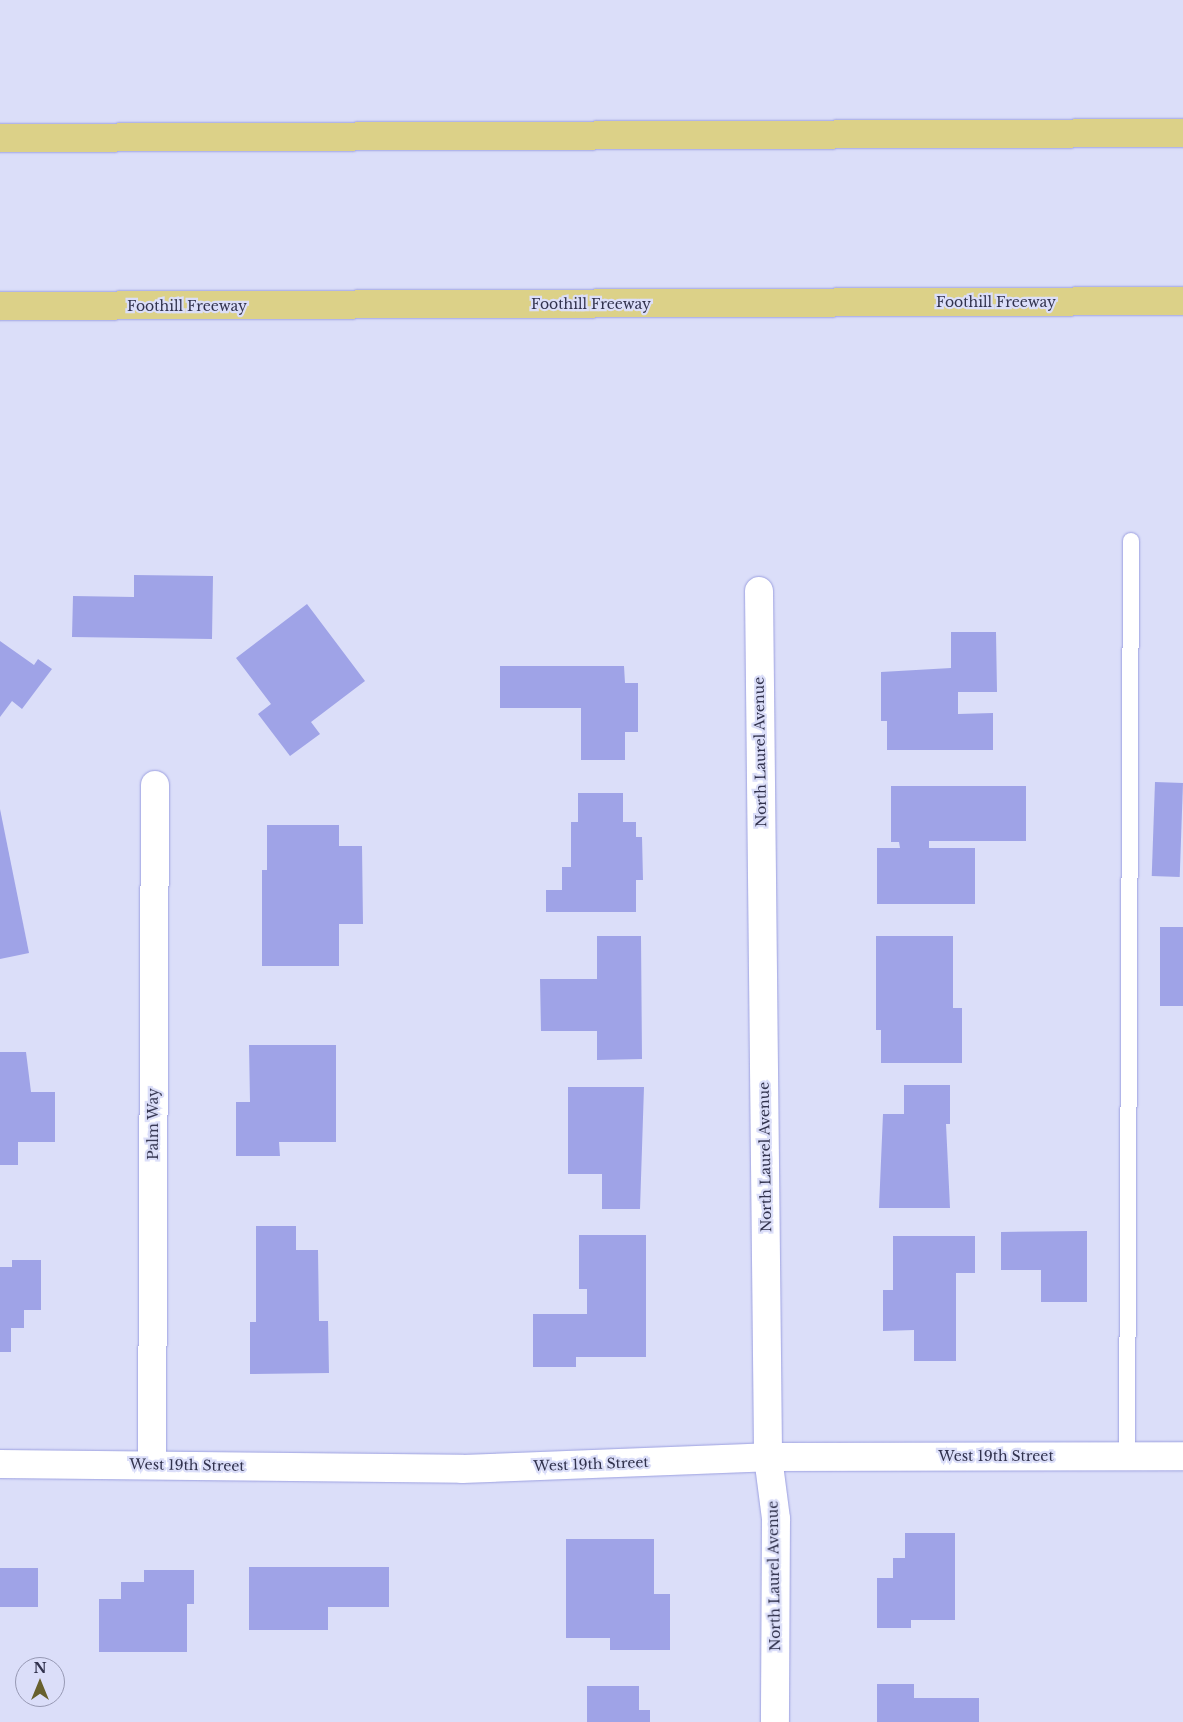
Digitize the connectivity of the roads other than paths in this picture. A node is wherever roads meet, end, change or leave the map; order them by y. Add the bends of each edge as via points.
1 (1183, 133) edge
2 (0, 138) edge
3 (1183, 301) edge
4 (0, 306) edge
5 (1131, 541) dead end
6 (759, 591) dead end
7 (154, 785) dead end
8 (1127, 1456) junction
9 (1183, 1456) edge
10 (768, 1457) junction
11 (0, 1464) edge
12 (152, 1464) junction
13 (775, 1722) edge

1 - 2 highway
3 - 4 highway, Foothill Freeway
5 - 8 lane
6 - 10 street, North Laurel Avenue
7 - 12 street, Palm Way
8 - 9 street, West 19th Street
8 - 10 street, West 19th Street
10 - 12 street, West 19th Street via 462,1469
10 - 13 street, North Laurel Avenue via 776,1519
11 - 12 street, West 19th Street

